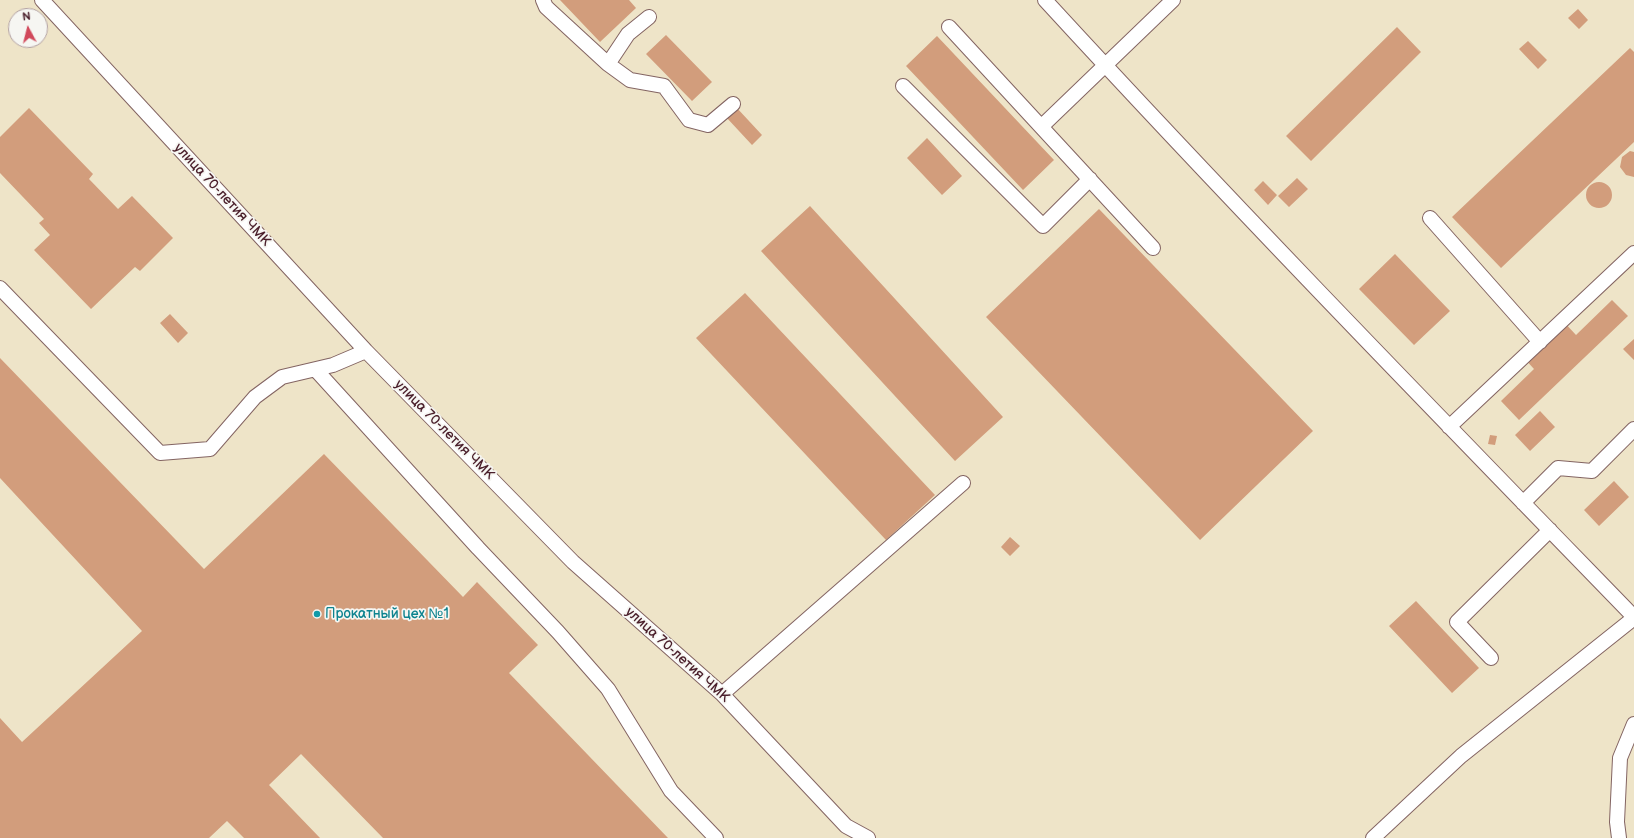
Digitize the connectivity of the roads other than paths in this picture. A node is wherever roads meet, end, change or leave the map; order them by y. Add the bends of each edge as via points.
1 (42, 0) edge
2 (543, 0) edge
3 (1045, 0) edge
4 (1173, 0) edge
5 (649, 17) dead end
6 (949, 27) dead end
7 (608, 64) junction
8 (1105, 66) junction
9 (902, 86) dead end
10 (733, 104) dead end
11 (1042, 126) junction
12 (1090, 179) junction
13 (1430, 218) dead end
14 (1153, 248) dead end
15 (1634, 253) edge
16 (0, 288) edge
17 (1540, 342) junction
18 (366, 351) junction
19 (316, 370) junction
20 (1449, 427) junction
21 (1634, 429) edge
22 (963, 482) dead end
23 (1523, 503) junction
24 (1550, 530) junction
25 (1634, 617) edge
26 (1491, 658) dead end
27 (722, 694) junction
28 (1634, 724) edge
29 (716, 838) edge
30 (868, 838) edge
31 (1373, 838) edge
32 (1619, 838) edge

1 - 18 street, улица 70-летия ЧМК
2 - 7 street via 546,8
3 - 8 street
4 - 8 street
5 - 7 street via 628,34
6 - 11 street
7 - 10 street via 630,80 664,86 688,120 708,125
8 - 11 street
8 - 20 street
9 - 12 street via 1043,226
11 - 12 street
12 - 14 street
13 - 17 street
15 - 17 street
16 - 19 street via 160,453 210,449 255,397 282,377
17 - 20 street
18 - 19 street
18 - 27 street, улица 70-летия ЧМК via 573,562
19 - 29 street via 608,688 671,791
20 - 23 street
21 - 23 street via 1592,471 1558,468
22 - 27 street
23 - 24 street
24 - 25 street
24 - 26 street via 1457,622
25 - 31 street via 1461,756
27 - 30 street, улица 70-летия ЧМК via 846,826
28 - 32 street via 1620,758 1617,822

